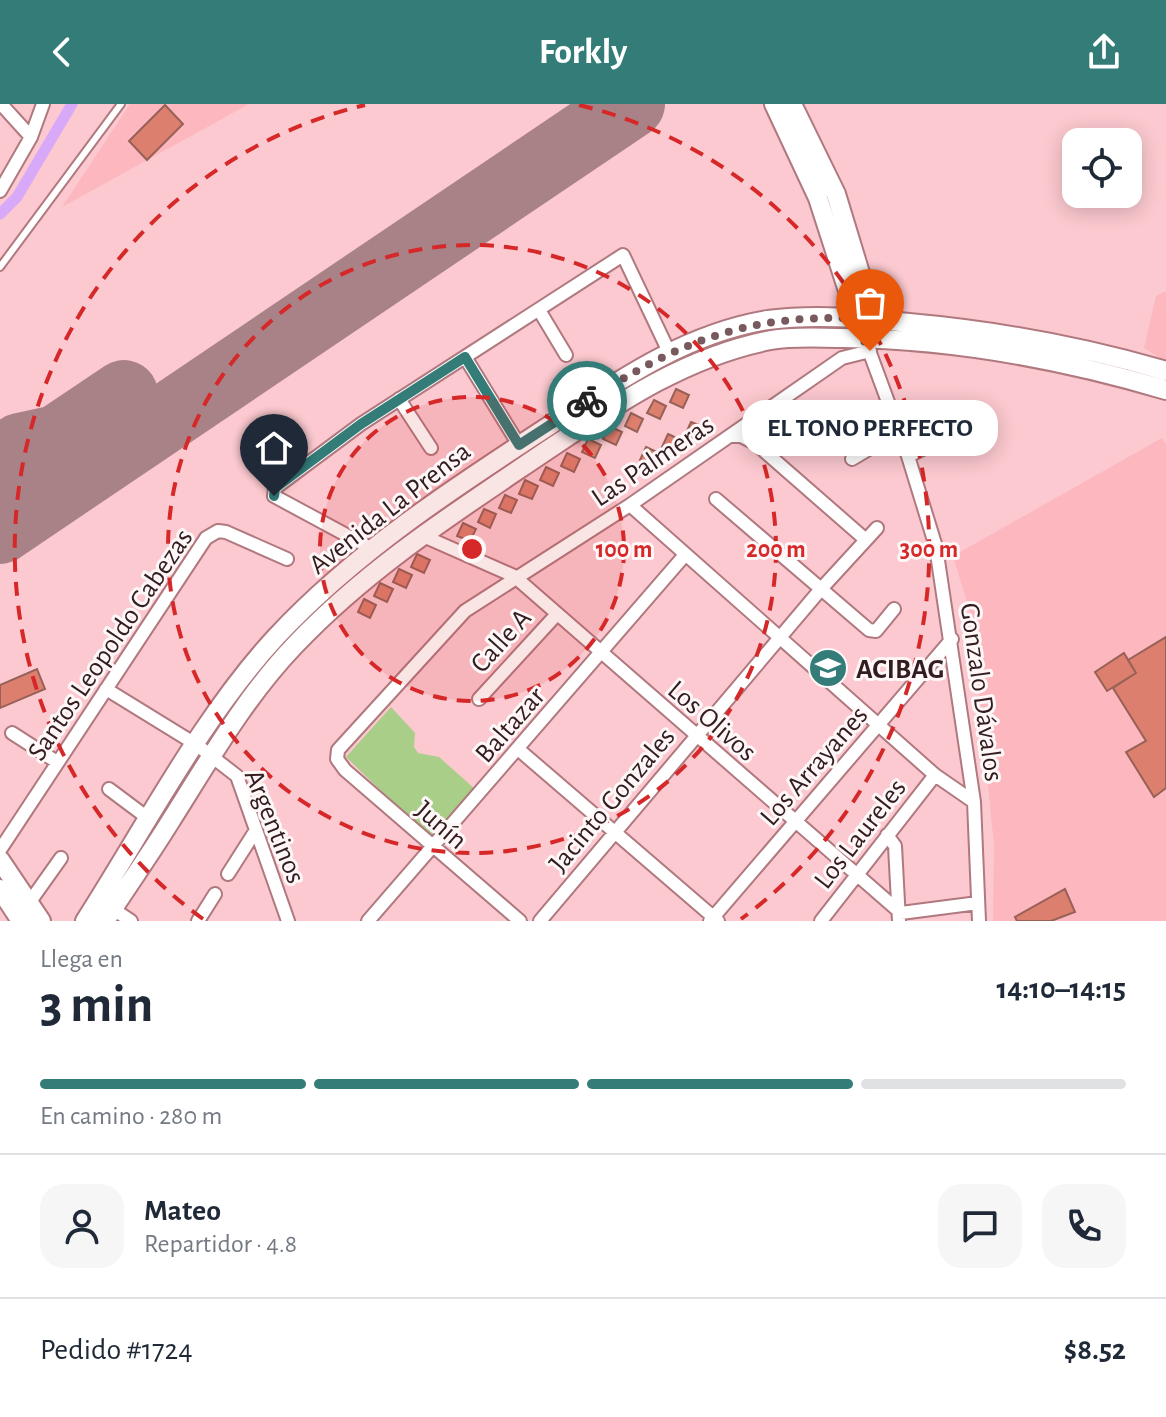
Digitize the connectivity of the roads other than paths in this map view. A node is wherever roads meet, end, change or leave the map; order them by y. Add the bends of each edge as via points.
1 (1, 104) edge
2 (43, 104) edge
3 (121, 104) edge
4 (774, 104) edge
5 (792, 104) edge
6 (31, 137) junction
7 (0, 191) edge
8 (0, 267) edge
9 (539, 310) junction
10 (866, 319) junction
11 (871, 343) junction
12 (669, 352) junction
13 (566, 355) dead end
14 (465, 357) junction
15 (1166, 371) edge
16 (1166, 390) edge
17 (399, 399) junction
18 (981, 421) dead end
19 (899, 431) junction
20 (732, 436) junction
21 (519, 445) junction
22 (431, 448) dead end
23 (908, 456) junction
24 (852, 459) dead end
25 (716, 499) dead end
26 (630, 505) junction
27 (877, 528) dead end
28 (421, 535) junction
29 (866, 540) junction
30 (374, 550) junction
31 (684, 556) junction
32 (287, 559) dead end
33 (514, 576) junction
34 (821, 589) junction
35 (894, 609) dead end
36 (557, 614) junction
37 (779, 638) junction
38 (952, 639) junction
39 (602, 653) junction
40 (106, 689) junction
41 (479, 699) dead end
42 (879, 725) junction
43 (12, 733) dead end
44 (695, 737) junction
45 (518, 749) junction
46 (204, 750) junction
47 (337, 759) joint
48 (57, 762) junction
49 (935, 775) junction
50 (109, 789) dead end
51 (974, 802) junction
52 (149, 819) junction
53 (795, 823) junction
54 (256, 830) junction
55 (616, 831) junction
56 (887, 835) junction
57 (433, 848) junction
58 (0, 850) edge
59 (61, 858) dead end
60 (0, 860) edge
61 (228, 874) dead end
62 (856, 874) junction
63 (215, 894) dead end
64 (3, 900) edge
65 (29, 903) junction
66 (978, 903) junction
67 (94, 916) edge
68 (900, 917) edge
69 (714, 920) edge
70 (21, 921) edge
71 (41, 921) edge
72 (131, 921) edge
73 (198, 921) edge
74 (288, 921) edge
75 (368, 921) edge
76 (520, 921) edge
77 (540, 921) edge
78 (821, 921) edge
79 (979, 921) edge

1 - 6 street
2 - 6 street
3 - 8 lane
4 - 10 main road
5 - 10 main road via 836,194
6 - 7 street
9 - 12 street via 625,256
9 - 13 street
9 - 14 street
10 - 11 main road
10 - 12 main road, Avenida La Prensa via 767,321
10 - 15 main road, Avenida La Prensa via 1076,346
11 - 16 main road, Avenida La Prensa via 1013,353
11 - 19 street, Gonzalo Dávalos
11 - 20 street, Las Palmeras
11 - 28 main road, Avenida La Prensa via 774,340 722,352 668,374
12 - 21 main road, Avenida La Prensa
14 - 17 street
14 - 21 street
17 - 22 street
17 - 30 street via 275,488 274,496
18 - 23 street
19 - 23 street, Gonzalo Dávalos
19 - 24 street
20 - 26 street, Las Palmeras
20 - 29 street via 755,443
21 - 30 main road, Avenida La Prensa
23 - 38 street, Gonzalo Dávalos via 936,547
25 - 34 street
26 - 31 street
26 - 33 street, Las Palmeras
27 - 29 street, Jacinto Gonzales
28 - 33 street, Los Olivos
28 - 46 main road, Avenida La Prensa via 356,586 293,647
29 - 34 street, Jacinto Gonzales
30 - 46 main road, Avenida La Prensa via 276,636 243,676
31 - 37 street
31 - 39 street, Baltazar
32 - 40 street, Santos Leopoldo Cabezas via 226,532 206,538
33 - 36 street, Los Olivos
33 - 47 street, Las Palmeras via 465,611 338,750
34 - 35 street via 873,632
34 - 37 street, Jacinto Gonzales
36 - 39 street, Los Olivos
36 - 41 street, Calle A
37 - 42 street
37 - 44 street, Jacinto Gonzales
38 - 42 street, Los Arrayanes
38 - 51 street, Gonzalo Dávalos
39 - 44 street, Los Olivos
39 - 45 street, Baltazar
40 - 46 street, Argentinos
40 - 48 street, Santos Leopoldo Cabezas
42 - 49 street
42 - 53 street, Los Arrayanes
43 - 48 street
44 - 53 street, Los Olivos
44 - 55 street, Jacinto Gonzales
45 - 55 street
45 - 57 street, Baltazar
46 - 52 main road, Avenida La Prensa
46 - 54 street, Argentinos via 237,776
46 - 67 main road, Avenida La Prensa
47 - 57 street, Junín
48 - 58 street, Santos Leopoldo Cabezas
49 - 51 street
49 - 56 street, Los Laureles
50 - 52 street
51 - 66 street, Gonzalo Dávalos
52 - 67 main road, Avenida La Prensa
53 - 62 street, Los Olivos
53 - 69 street, Los Arrayanes
54 - 61 street
54 - 74 street, Argentinos
55 - 69 street
55 - 77 street, Jacinto Gonzales
56 - 62 street, Los Laureles
56 - 68 street via 895,846
57 - 75 street, Baltazar
57 - 76 street, Junín
59 - 65 street
60 - 65 main road
62 - 68 street, Los Olivos
62 - 78 street, Los Laureles
63 - 73 street
64 - 70 main road
65 - 71 main road
66 - 68 street
66 - 79 street, Gonzalo Dávalos
67 - 72 street

